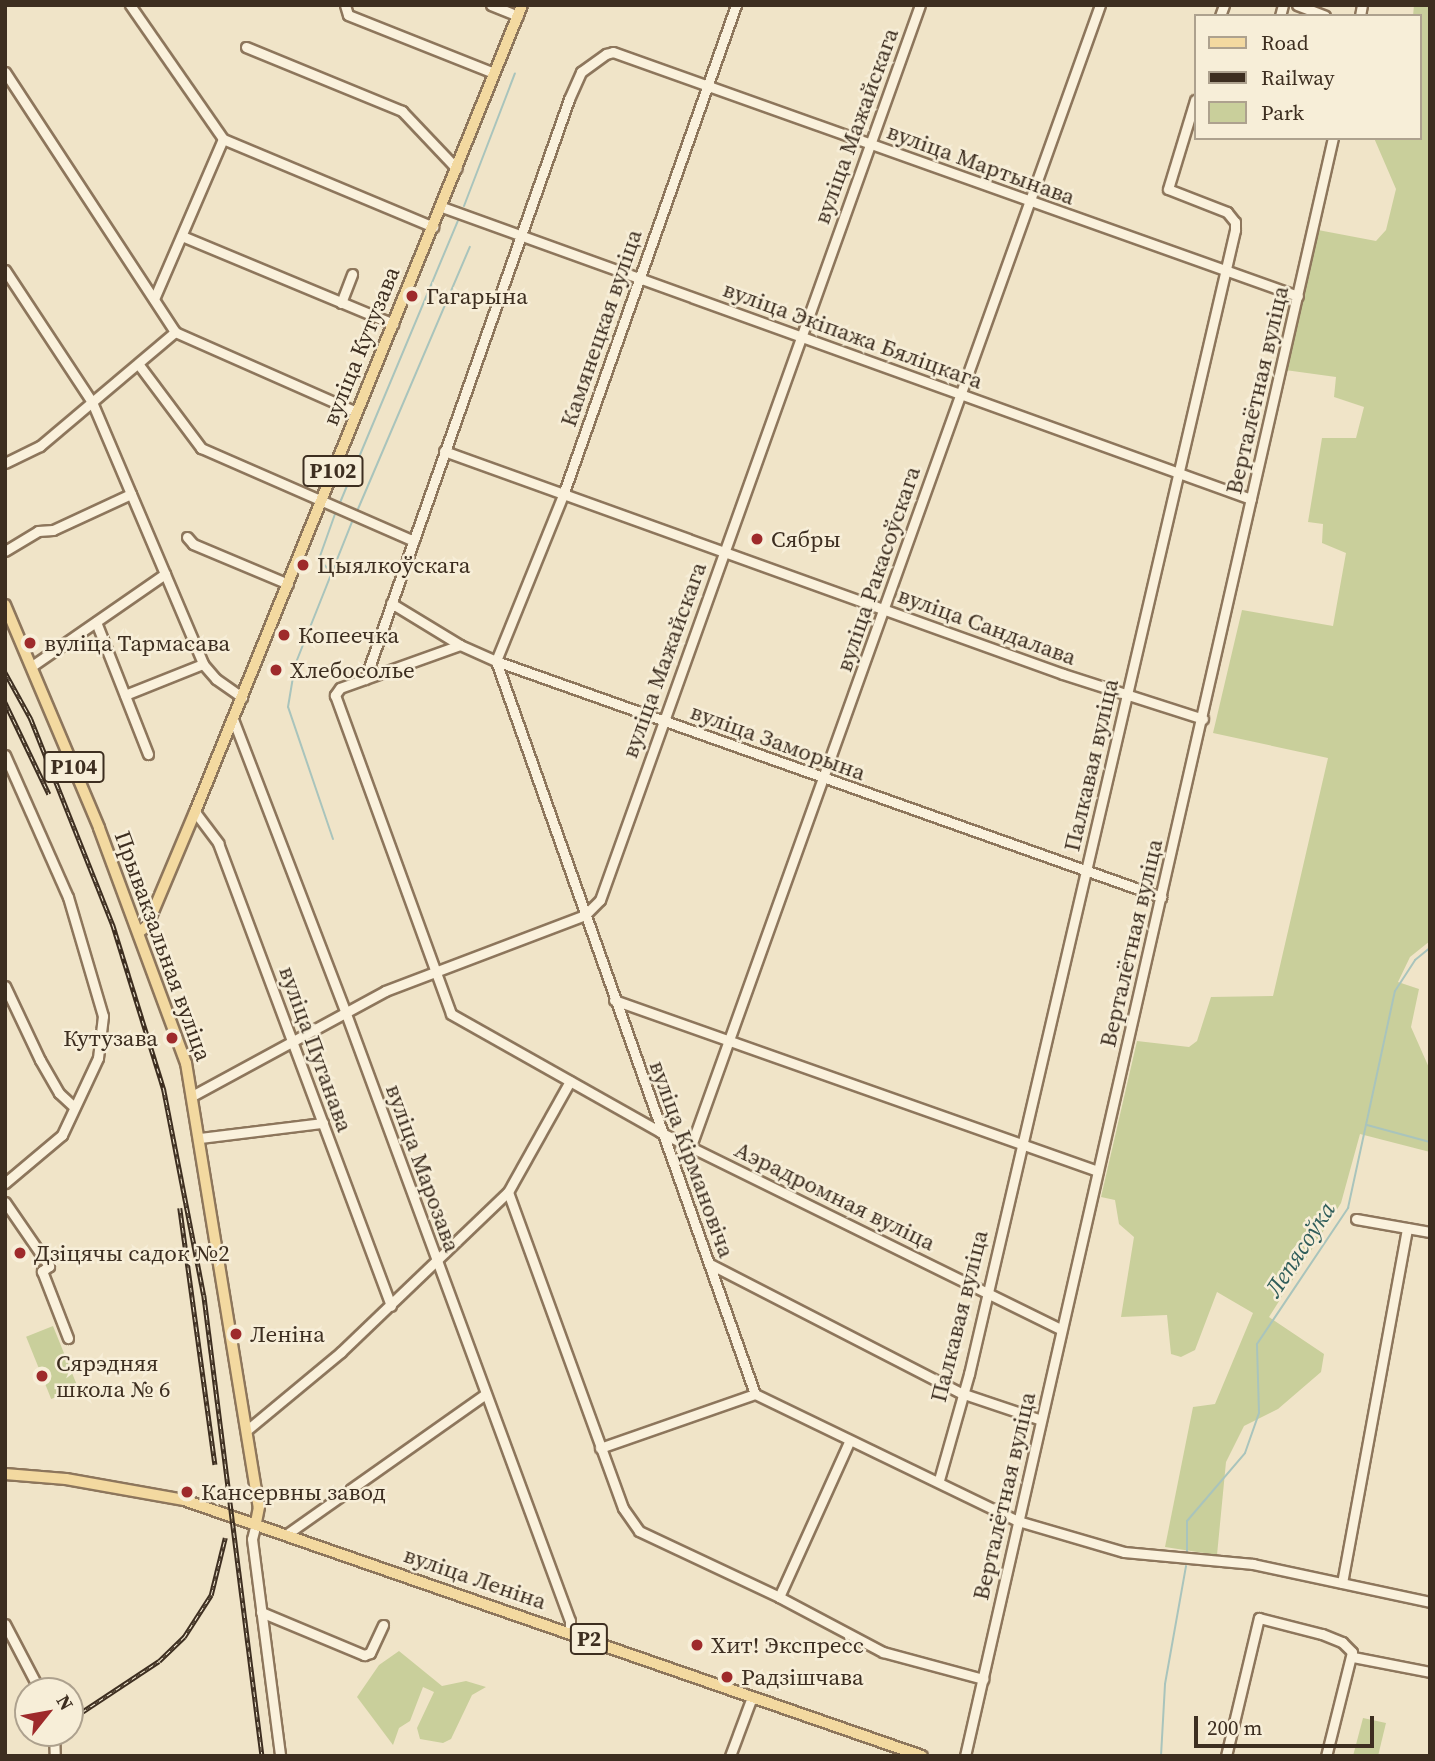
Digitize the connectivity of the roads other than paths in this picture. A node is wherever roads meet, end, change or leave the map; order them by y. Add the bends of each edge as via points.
1 (130, 5) edge
2 (345, 5) edge
3 (491, 5) edge
4 (736, 5) edge
5 (920, 5) edge
6 (1100, 5) edge
7 (1297, 5) edge
8 (520, 11) edge
9 (1320, 14) edge
10 (246, 47) dead end
11 (5, 72) edge
12 (494, 73) junction
13 (707, 85) junction
14 (1194, 103) edge
15 (223, 139) junction
16 (1333, 140) edge
17 (871, 144) junction
18 (456, 168) junction
19 (1030, 203) junction
20 (442, 207) junction
21 (433, 227) junction
22 (182, 236) junction
23 (522, 237) junction
24 (5, 270) edge
25 (1224, 270) junction
26 (352, 274) dead end
27 (638, 280) junction
28 (1298, 296) junction
29 (153, 299) junction
30 (341, 303) junction
31 (393, 324) junction
32 (175, 332) junction
33 (801, 337) junction
34 (139, 365) junction
35 (961, 394) junction
36 (92, 402) junction
37 (356, 412) junction
38 (444, 451) junction
39 (5, 463) edge
40 (1178, 472) junction
41 (131, 494) junction
42 (564, 495) junction
43 (1251, 499) junction
44 (321, 501) junction
45 (187, 537) dead end
46 (414, 541) junction
47 (5, 551) edge
48 (723, 553) junction
49 (165, 574) junction
50 (288, 583) junction
51 (391, 603) junction
52 (5, 605) edge
53 (885, 610) junction
54 (96, 622) junction
55 (460, 645) junction
56 (496, 661) junction
57 (203, 664) junction
58 (32, 666) junction
59 (365, 679) junction
60 (125, 695) junction
61 (1128, 695) junction
62 (242, 696) junction
63 (233, 719) junction
64 (1203, 719) junction
65 (662, 720) junction
66 (148, 754) dead end
67 (5, 755) edge
68 (824, 780) junction
69 (195, 812) junction
70 (1086, 872) junction
71 (1161, 897) junction
72 (584, 915) junction
73 (139, 932) junction
74 (432, 972) junction
75 (7, 991) edge
76 (614, 1000) junction
77 (345, 1011) junction
78 (730, 1040) junction
79 (293, 1041) junction
80 (570, 1081) junction
81 (192, 1096) junction
82 (74, 1107) junction
83 (323, 1123) junction
84 (660, 1132) junction
85 (200, 1138) junction
86 (1020, 1144) junction
87 (691, 1146) junction
88 (1098, 1171) junction
89 (5, 1183) edge
90 (508, 1192) junction
91 (5, 1202) edge
92 (1356, 1219) dead end
93 (1407, 1228) junction
94 (1430, 1231) edge
95 (437, 1263) junction
96 (710, 1264) junction
97 (988, 1293) junction
98 (391, 1306) junction
99 (1061, 1329) junction
100 (68, 1338) dead end
101 (961, 1393) junction
102 (755, 1394) junction
103 (484, 1395) junction
104 (1041, 1420) junction
105 (247, 1430) junction
106 (849, 1442) junction
107 (600, 1448) junction
108 (5, 1474) edge
109 (939, 1480) junction
110 (1018, 1521) junction
111 (256, 1523) junction
112 (287, 1534) junction
113 (1342, 1583) junction
114 (779, 1597) junction
115 (1430, 1602) edge
116 (261, 1612) junction
117 (5, 1624) edge
118 (383, 1625) dead end
119 (570, 1633) junction
120 (1353, 1657) junction
121 (1430, 1672) edge
122 (33, 1677) edge
123 (983, 1679) junction
124 (752, 1697) junction
125 (920, 1755) edge
126 (280, 1756) edge
127 (730, 1756) edge
128 (965, 1756) edge
129 (1226, 1756) edge
130 (1326, 1756) edge

1 - 15 street
2 - 12 street via 348,15
3 - 8 street
4 - 13 street, Камянецкая вуліца
5 - 17 street, вуліца Мажайскага
6 - 19 street, вуліца Ракасоўскага
7 - 9 street
8 - 12 main road, вуліца Кутузава / Р102
10 - 18 street via 402,111
11 - 29 street
12 - 18 main road, вуліца Кутузава / Р102
13 - 17 street, вуліца Мартынава
13 - 23 street, вуліца Мартынава via 613,52 581,72
13 - 27 street, Камянецкая вуліца
14 - 25 street, Палкавая вуліца via 1168,189 1233,217 1235,230
15 - 21 street
15 - 22 street
16 - 28 street, Верталётная вуліца
17 - 19 street, вуліца Мартынава
17 - 33 street, вуліца Мажайскага
18 - 20 main road, вуліца Кутузава / Р102
19 - 25 street, вуліца Мартынава
19 - 35 street, вуліца Ракасоўскага
20 - 21 main road, вуліца Кутузава / Р102
20 - 23 street, вуліца Экіпажа Бяліцкага
21 - 31 main road, вуліца Кутузава / Р102
22 - 29 street
22 - 30 street
23 - 27 street, вуліца Экіпажа Бяліцкага
23 - 38 street
24 - 36 street
25 - 28 street, вуліца Мартынава
25 - 40 street, Палкавая вуліца
26 - 30 street
27 - 33 street, вуліца Экіпажа Бяліцкага
27 - 42 street, Камянецкая вуліца
28 - 43 street, Верталётная вуліца
29 - 32 street
30 - 31 street
31 - 37 main road, вуліца Кутузава / Р102
32 - 34 street
32 - 37 street
33 - 35 street, вуліца Экіпажа Бяліцкага
33 - 48 street, вуліца Мажайскага
34 - 36 street
34 - 44 street via 201,448
35 - 40 street, вуліца Экіпажа Бяліцкага
35 - 53 street, вуліца Ракасоўскага
36 - 39 street via 40,446
36 - 41 street
37 - 44 main road, вуліца Кутузава / Р102
38 - 42 street, вуліца Сандалава
38 - 46 street
40 - 43 street, вуліца Экіпажа Бяліцкага
40 - 61 street, Палкавая вуліца
41 - 47 street via 53,530 38,531
41 - 49 street
42 - 48 street, вуліца Сандалава
42 - 56 street, Камянецкая вуліца
43 - 64 street, Верталётная вуліца
44 - 46 street
44 - 50 main road, вуліца Кутузава / Р102
45 - 50 street via 193,544
46 - 51 street
48 - 53 street, вуліца Сандалава
48 - 65 street, вуліца Мажайскага
49 - 54 street
49 - 57 street
50 - 62 main road, вуліца Кутузава / Р102
51 - 55 street, вуліца Заморына
51 - 59 street
52 - 58 main road, Прывакзальная вуліца / Р104
53 - 61 street, вуліца Сандалава
53 - 68 street, вуліца Ракасоўскага
54 - 58 street
54 - 60 street
55 - 56 street, вуліца Заморына
55 - 59 street, Аэрадромная вуліца
56 - 65 street, вуліца Заморына
56 - 72 street, вуліца Кірмановіча
57 - 60 street
57 - 62 street
58 - 73 main road, Прывакзальная вуліца / Р104
59 - 74 street, Аэрадромная вуліца via 340,688 335,700
60 - 66 street
61 - 64 street, вуліца Сандалава
61 - 70 street, Палкавая вуліца
62 - 63 main road, вуліца Кутузава / Р102
63 - 69 main road, вуліца Кутузава / Р102
63 - 77 street, вуліца Марозава
64 - 71 street, Верталётная вуліца
65 - 68 street, вуліца Заморына
65 - 72 street, вуліца Мажайскага via 604,891
67 - 82 street via 68,897 103,1016 98,1058
68 - 70 street, вуліца Заморына
68 - 78 street, вуліца Ракасоўскага
69 - 73 main road, вуліца Кутузава / Р102 via 147,926
69 - 79 street, вуліца Пуганава via 218,843
70 - 71 street, вуліца Заморына
70 - 86 street, Палкавая вуліца
71 - 88 street, Верталётная вуліца
72 - 74 street
72 - 76 street, вуліца Кірмановіча
73 - 81 main road, Прывакзальная вуліца / Р104 via 176,1032
74 - 77 street
74 - 80 street, Аэрадромная вуліца via 451,1014
75 - 82 street via 59,1093
76 - 78 street
76 - 84 street, вуліца Кірмановіча
77 - 79 street
77 - 95 street, вуліца Марозава
78 - 86 street
78 - 87 street, вуліца Ракасоўскага
79 - 81 street
79 - 83 street, вуліца Пуганава
80 - 84 street, Аэрадромная вуліца
80 - 90 street
81 - 85 main road, Прывакзальная вуліца / Р104
82 - 89 street via 62,1135
83 - 85 street
83 - 98 street, вуліца Пуганава
84 - 87 street, Аэрадромная вуліца
84 - 96 street, вуліца Кірмановіча
85 - 105 main road, Прывакзальная вуліца / Р104
86 - 88 street
86 - 97 street, Палкавая вуліца
87 - 97 street, Аэрадромная вуліца
88 - 99 street, Верталётная вуліца
90 - 95 street
90 - 107 street
91 - 100 street via 49,1266 42,1271
92 - 93 street
93 - 94 street
93 - 113 street
95 - 98 street
95 - 103 street, вуліца Марозава
96 - 101 street
96 - 102 street, вуліца Кірмановіча
97 - 99 street, Аэрадромная вуліца
97 - 101 street, Палкавая вуліца
98 - 105 street
99 - 104 street, Верталётная вуліца
101 - 104 street
101 - 109 street, Палкавая вуліца
102 - 106 street
102 - 107 street
103 - 112 street
103 - 119 street, вуліца Марозава via 570,1622
104 - 110 street, Верталётная вуліца
105 - 111 main road, Прывакзальная вуліца / Р104 via 259,1507
106 - 109 street
106 - 114 street
107 - 114 street via 628,1521 639,1531
108 - 111 main road, вуліца Леніна / Р2 via 66,1479 184,1500
109 - 110 street
110 - 113 street via 1124,1552 1253,1564
110 - 123 street, Верталётная вуліца
111 - 112 main road, вуліца Леніна / Р2
111 - 116 street via 252,1539
112 - 119 main road, вуліца Леніна / Р2
113 - 115 street
114 - 123 street via 883,1652
116 - 118 street via 365,1656
116 - 126 street
117 - 122 street
119 - 124 main road, вуліца Леніна / Р2
120 - 121 street
120 - 129 street via 1342,1642 1259,1618
120 - 130 street
123 - 128 street, Верталётная вуліца
124 - 125 main road, вуліца Леніна / Р2
124 - 127 street

